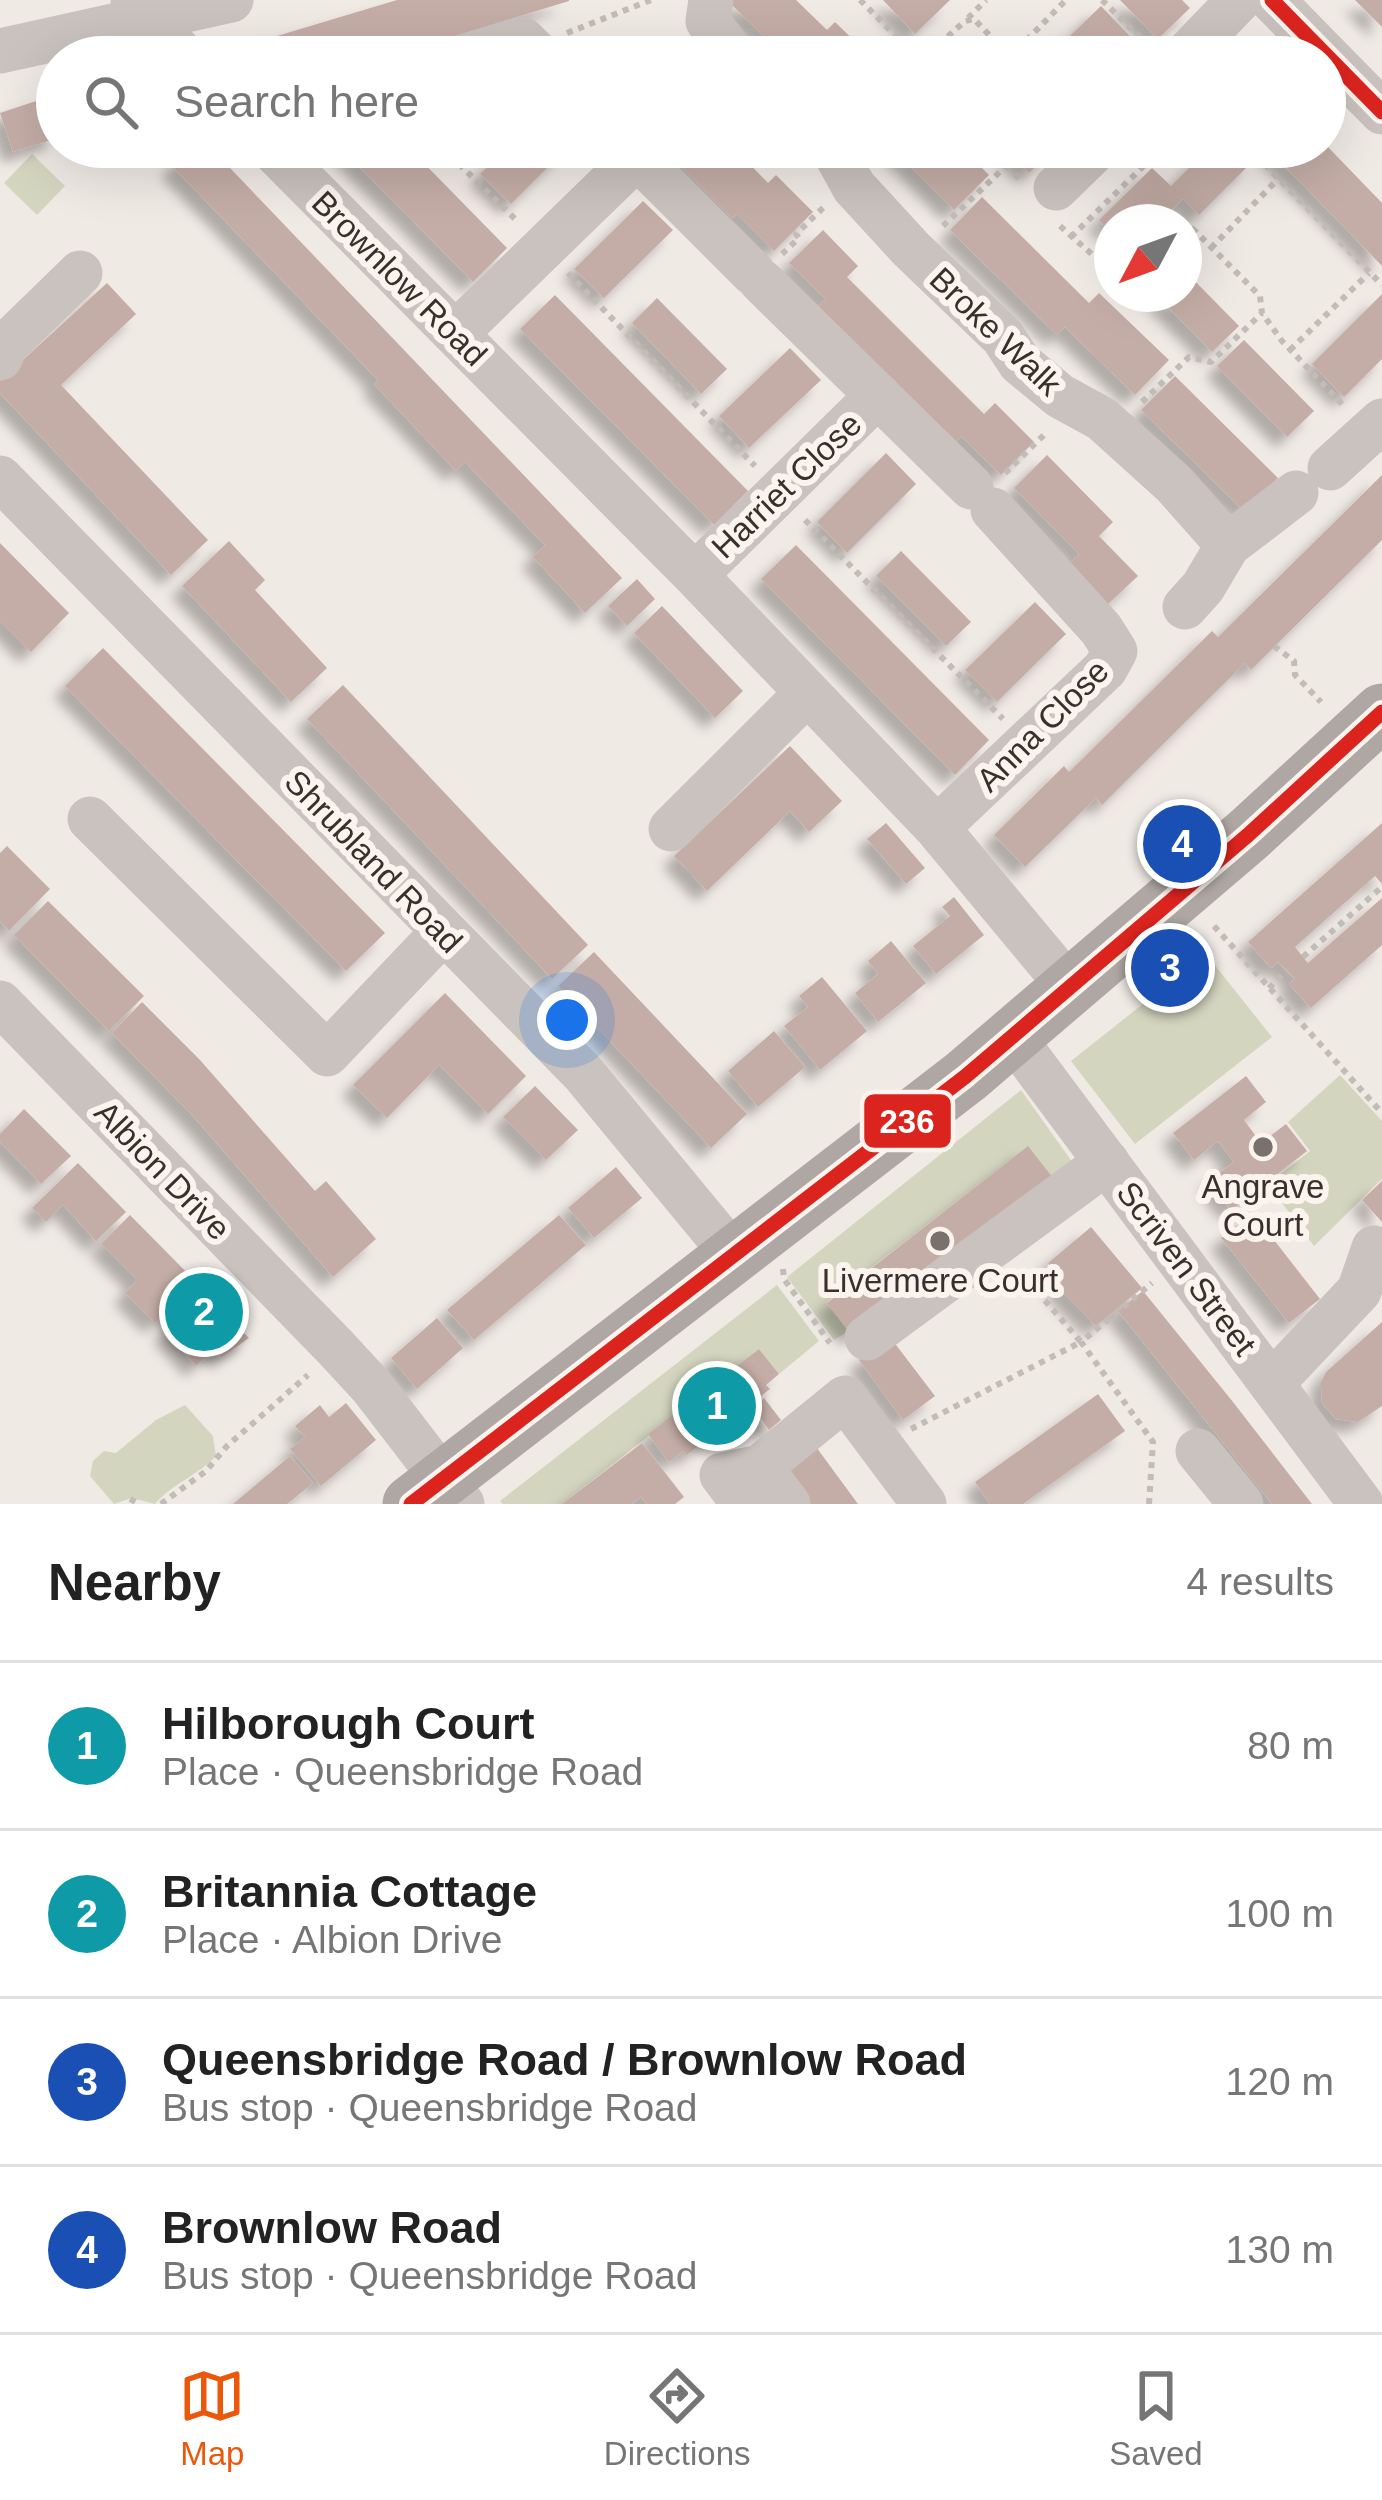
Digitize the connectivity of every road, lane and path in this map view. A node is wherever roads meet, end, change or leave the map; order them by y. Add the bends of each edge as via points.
1 (231, 0) edge
2 (651, 0) edge
3 (711, 0) edge
4 (860, 0) edge
5 (986, 0) edge
6 (1066, 0) edge
7 (1102, 0) edge
8 (1239, 0) edge
9 (1272, 0) edge
10 (139, 9) edge
11 (965, 21) junction
12 (50, 36) edge
13 (165, 36) edge
14 (559, 36) edge
15 (719, 36) edge
16 (892, 36) edge
17 (948, 36) edge
18 (990, 36) edge
19 (1031, 36) edge
20 (1139, 36) edge
21 (1204, 36) edge
22 (1307, 36) edge
23 (36, 40) edge
24 (0, 51) edge
25 (1346, 75) edge
26 (1382, 112) edge
27 (291, 168) edge
28 (463, 168) edge
29 (620, 168) edge
30 (649, 168) edge
31 (843, 168) edge
32 (1004, 168) edge
33 (1012, 168) edge
34 (1077, 168) edge
35 (1140, 168) edge
36 (1269, 168) edge
37 (1279, 178) junction
38 (1045, 199) junction
39 (830, 200) dead end
40 (1071, 237) junction
41 (1202, 238) edge
42 (1211, 248) junction
43 (911, 249) junction
44 (1094, 257) edge
45 (553, 258) junction
46 (80, 273) dead end
47 (762, 273) junction
48 (1370, 273) junction
49 (1382, 285) edge
50 (1262, 313) junction
51 (456, 333) junction
52 (1290, 350) junction
53 (0, 358) edge
54 (878, 394) junction
55 (1339, 400) dead end
56 (1382, 421) edge
57 (1114, 430) junction
58 (1045, 434) dead end
59 (0, 478) edge
60 (987, 493) junction
61 (793, 507) junction
62 (1228, 544) junction
63 (695, 574) junction
64 (1185, 607) dead end
65 (1274, 646) dead end
66 (806, 694) junction
67 (1321, 702) dead end
68 (1382, 712) edge
69 (1026, 743) junction
70 (90, 819) dead end
71 (937, 828) junction
72 (671, 829) dead end
73 (1382, 886) edge
74 (1214, 926) dead end
75 (443, 932) junction
76 (1303, 957) dead end
77 (1287, 970) dead end
78 (1070, 988) junction
79 (1269, 988) junction
80 (0, 1004) edge
81 (1013, 1036) junction
82 (1382, 1113) edge
83 (1107, 1162) junction
84 (995, 1243) junction
85 (1374, 1248) dead end
86 (1180, 1260) junction
87 (759, 1263) junction
88 (849, 1341) joint
89 (1081, 1342) junction
90 (336, 1348) junction
91 (1273, 1382) junction
92 (881, 1445) junction
93 (1198, 1451) dead end
94 (752, 1485) edge
95 (439, 1495) edge
96 (1367, 1495) edge
97 (130, 1499) dead end
98 (139, 1504) edge
99 (161, 1504) edge
100 (788, 1504) edge
101 (924, 1504) edge
102 (1149, 1504) edge
103 (1241, 1504) edge

1 - 10 street
2 - 14 path
3 - 15 street via 708,21
4 - 16 path
5 - 11 path
6 - 19 path
7 - 20 path
8 - 21 street
9 - 22 street
10 - 12 street
10 - 13 street
11 - 17 path
11 - 18 path via 974,19
23 - 24 street
25 - 26 street
27 - 51 street, Brownlow Road
28 - 45 path
29 - 45 street
30 - 47 street, Harriet Close
31 - 43 street, Broke Walk
32 - 43 path
33 - 38 path
34 - 38 street
35 - 40 path
36 - 37 path
37 - 42 path
37 - 48 path
38 - 40 path
39 - 47 path
40 - 44 path
41 - 42 path
42 - 50 path via 1260,296
43 - 57 street, Broke Walk via 1036,379
45 - 51 street
45 - 61 path
46 - 53 street
47 - 54 street, Harriet Close
48 - 49 path
48 - 52 path
50 - 52 path
50 - 57 path via 1211,362 1189,357
51 - 63 street, Brownlow Road
52 - 55 path
54 - 60 street, Harriet Close
54 - 61 street, Harriet Close
56 - 62 street
57 - 62 street, Broke Walk
58 - 60 path
59 - 75 street, Shrubland Road
60 - 69 street, Anna Close via 1115,651
61 - 63 street, Harriet Close
61 - 69 path
62 - 64 street
63 - 66 street, Brownlow Road
65 - 67 path
66 - 71 street, Brownlow Road
66 - 72 street
68 - 78 main road
69 - 71 street, Anna Close
70 - 75 street via 327,1054
71 - 78 street, Brownlow Road
73 - 76 path
74 - 79 path
75 - 87 street, Shrubland Road
77 - 79 path
78 - 81 main road
79 - 82 path
80 - 90 street, Albion Drive
81 - 83 street, Scriven Street
81 - 87 main road
83 - 84 street
83 - 86 street, Scriven Street
84 - 88 street
84 - 89 path
85 - 91 street via 1359,1291
86 - 89 path
86 - 91 street, Scriven Street
87 - 88 path
87 - 95 main road
89 - 92 path
89 - 102 path via 1153,1442
90 - 95 street, Albion Drive
90 - 99 path
91 - 96 street, Scriven Street
92 - 94 street via 845,1399
92 - 101 street
93 - 103 street
94 - 100 street
97 - 98 path

